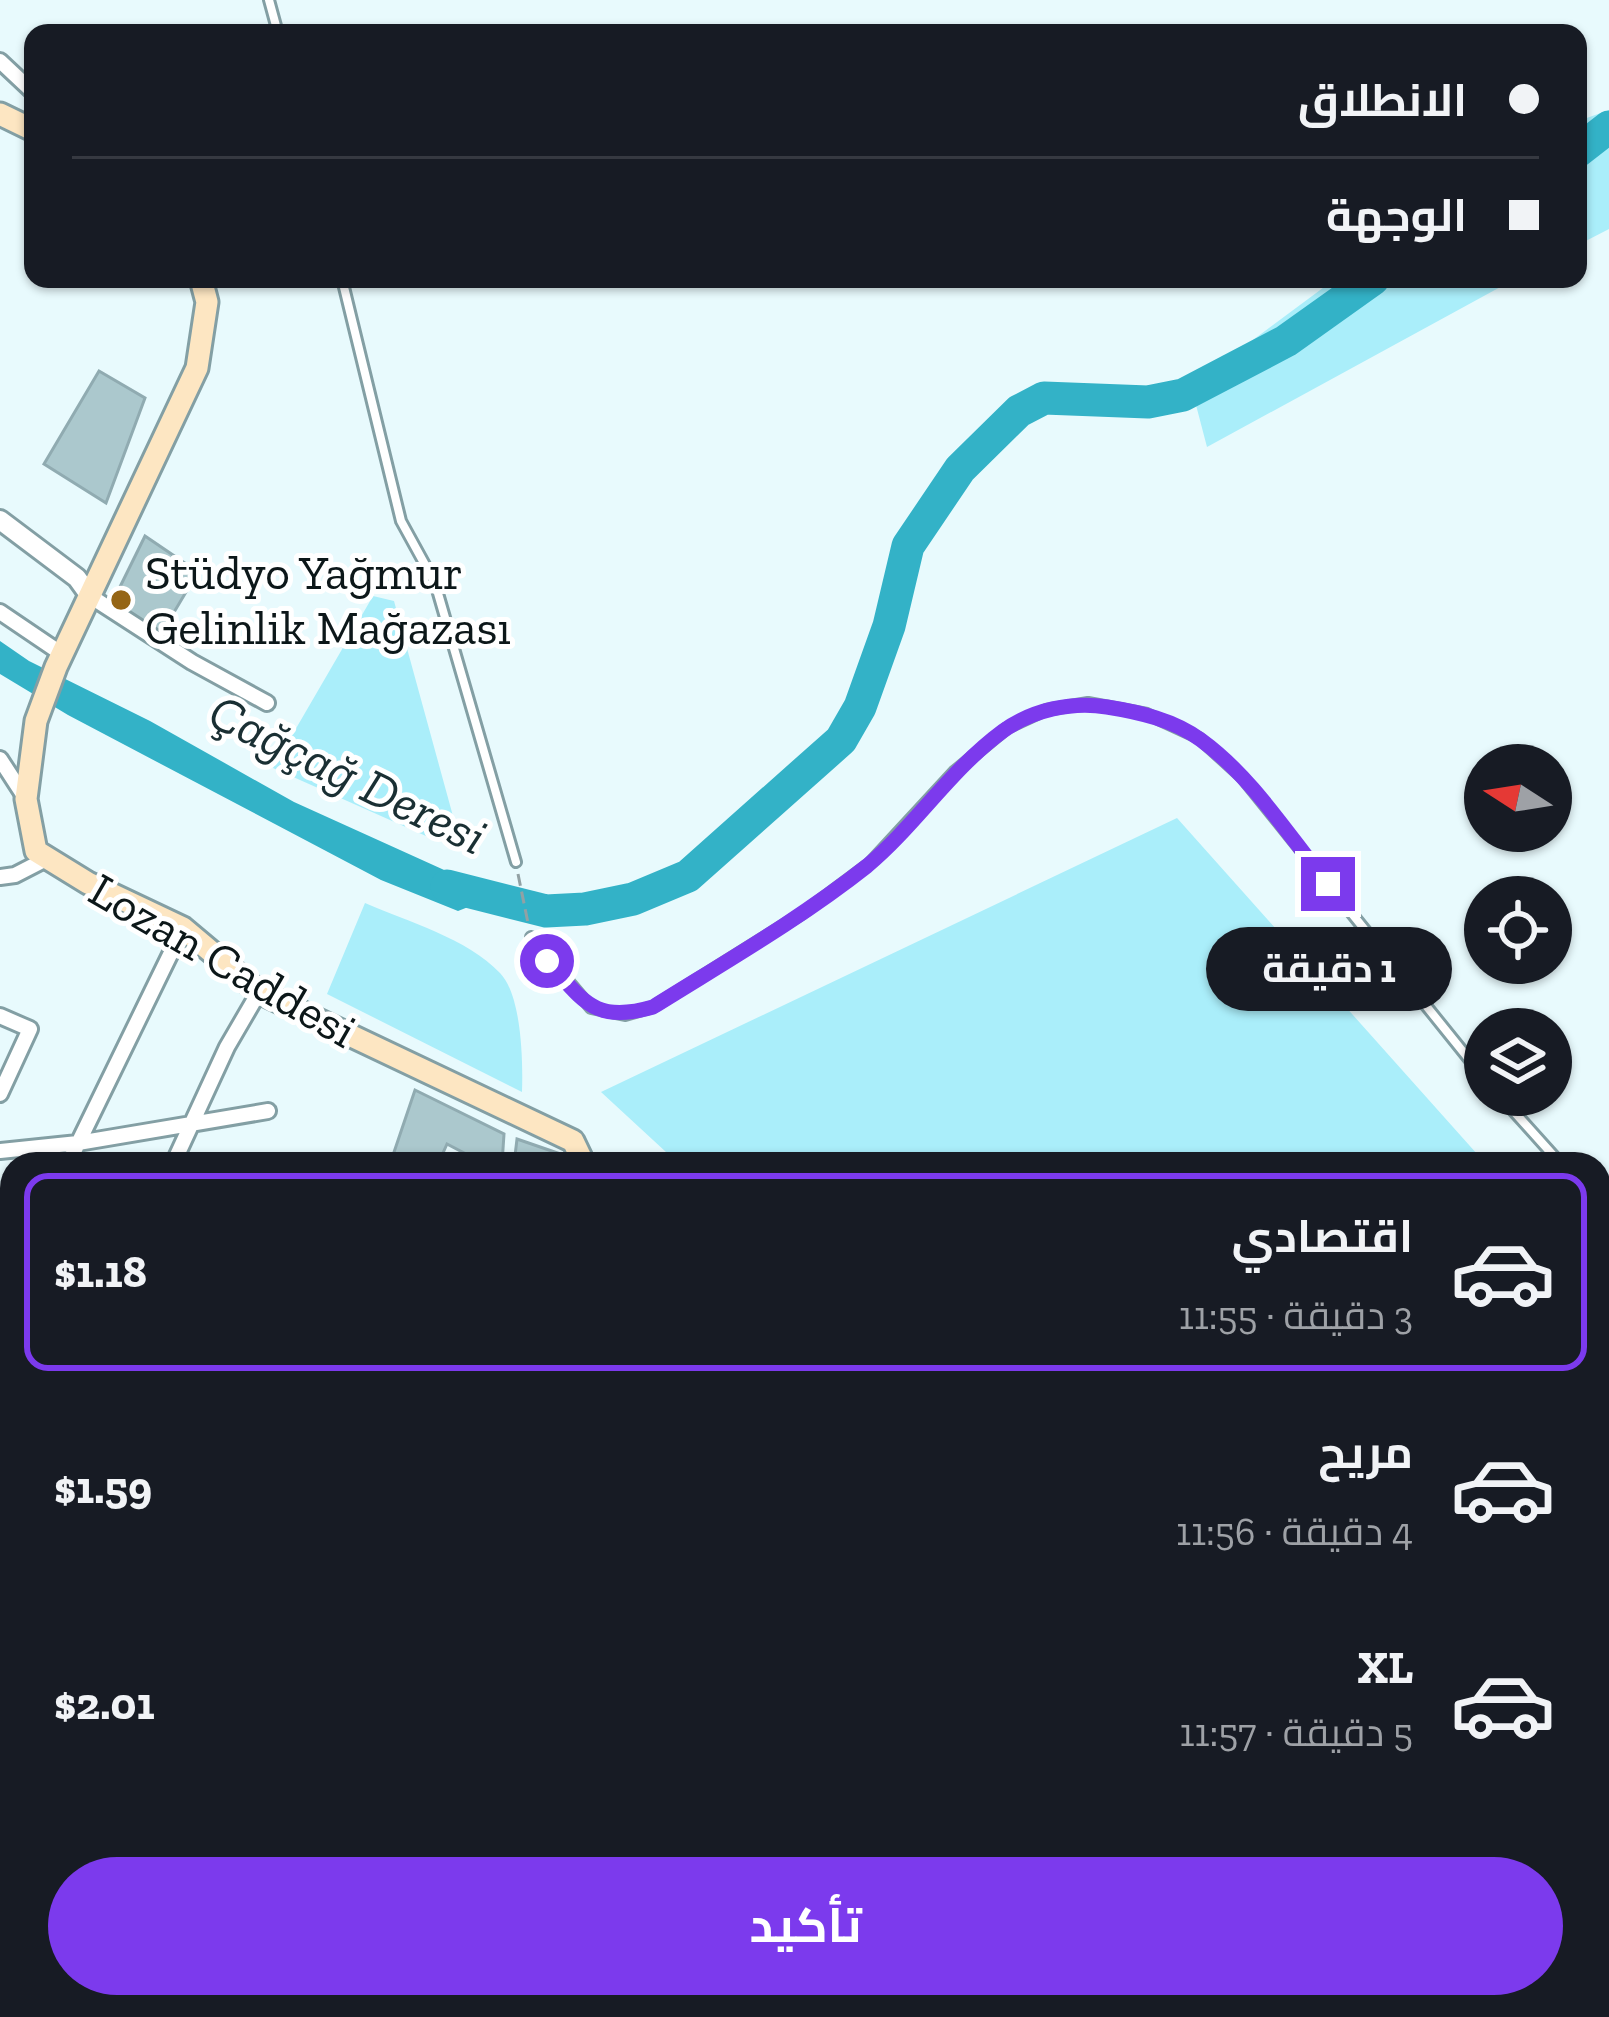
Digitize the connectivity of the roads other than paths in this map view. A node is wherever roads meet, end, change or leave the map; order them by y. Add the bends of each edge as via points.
1 (0, 61) edge
2 (24, 84) edge
3 (203, 288) edge
4 (344, 288) edge
5 (0, 520) edge
6 (90, 596) junction
7 (0, 612) edge
8 (59, 661) junction
9 (267, 703) dead end
10 (0, 759) edge
11 (26, 800) junction
12 (48, 858) junction
13 (516, 862) road end
14 (0, 877) edge
15 (183, 928) junction
16 (531, 937) road end
17 (259, 992) junction
18 (0, 1016) edge
19 (1464, 1053) edge
20 (0, 1094) edge
21 (268, 1111) dead end
22 (1518, 1116) edge
23 (193, 1122) junction
24 (78, 1143) junction
25 (0, 1151) edge
26 (74, 1152) edge
27 (179, 1152) edge
28 (578, 1152) edge
29 (1551, 1152) edge

1 - 2 street
3 - 6 main road via 197,368
4 - 13 lane via 400,521 435,583
5 - 6 street
6 - 8 main road
6 - 9 street
7 - 8 street
8 - 11 main road, Lozan Caddesi via 36,721
10 - 11 street
11 - 12 main road, Lozan Caddesi via 36,851
12 - 14 street
12 - 15 main road, Lozan Caddesi
15 - 17 main road, Lozan Caddesi
15 - 24 street
16 - 19 lane via 591,1008 625,1015 653,1007 870,863 1007,728 1046,710 1088,704 1148,714 1199,738 1242,777
17 - 23 street
17 - 28 main road, Lozan Caddesi via 573,1141
18 - 20 street via 30,1029
21 - 23 street
22 - 29 lane
23 - 24 street
23 - 27 street
24 - 25 street
24 - 26 street

